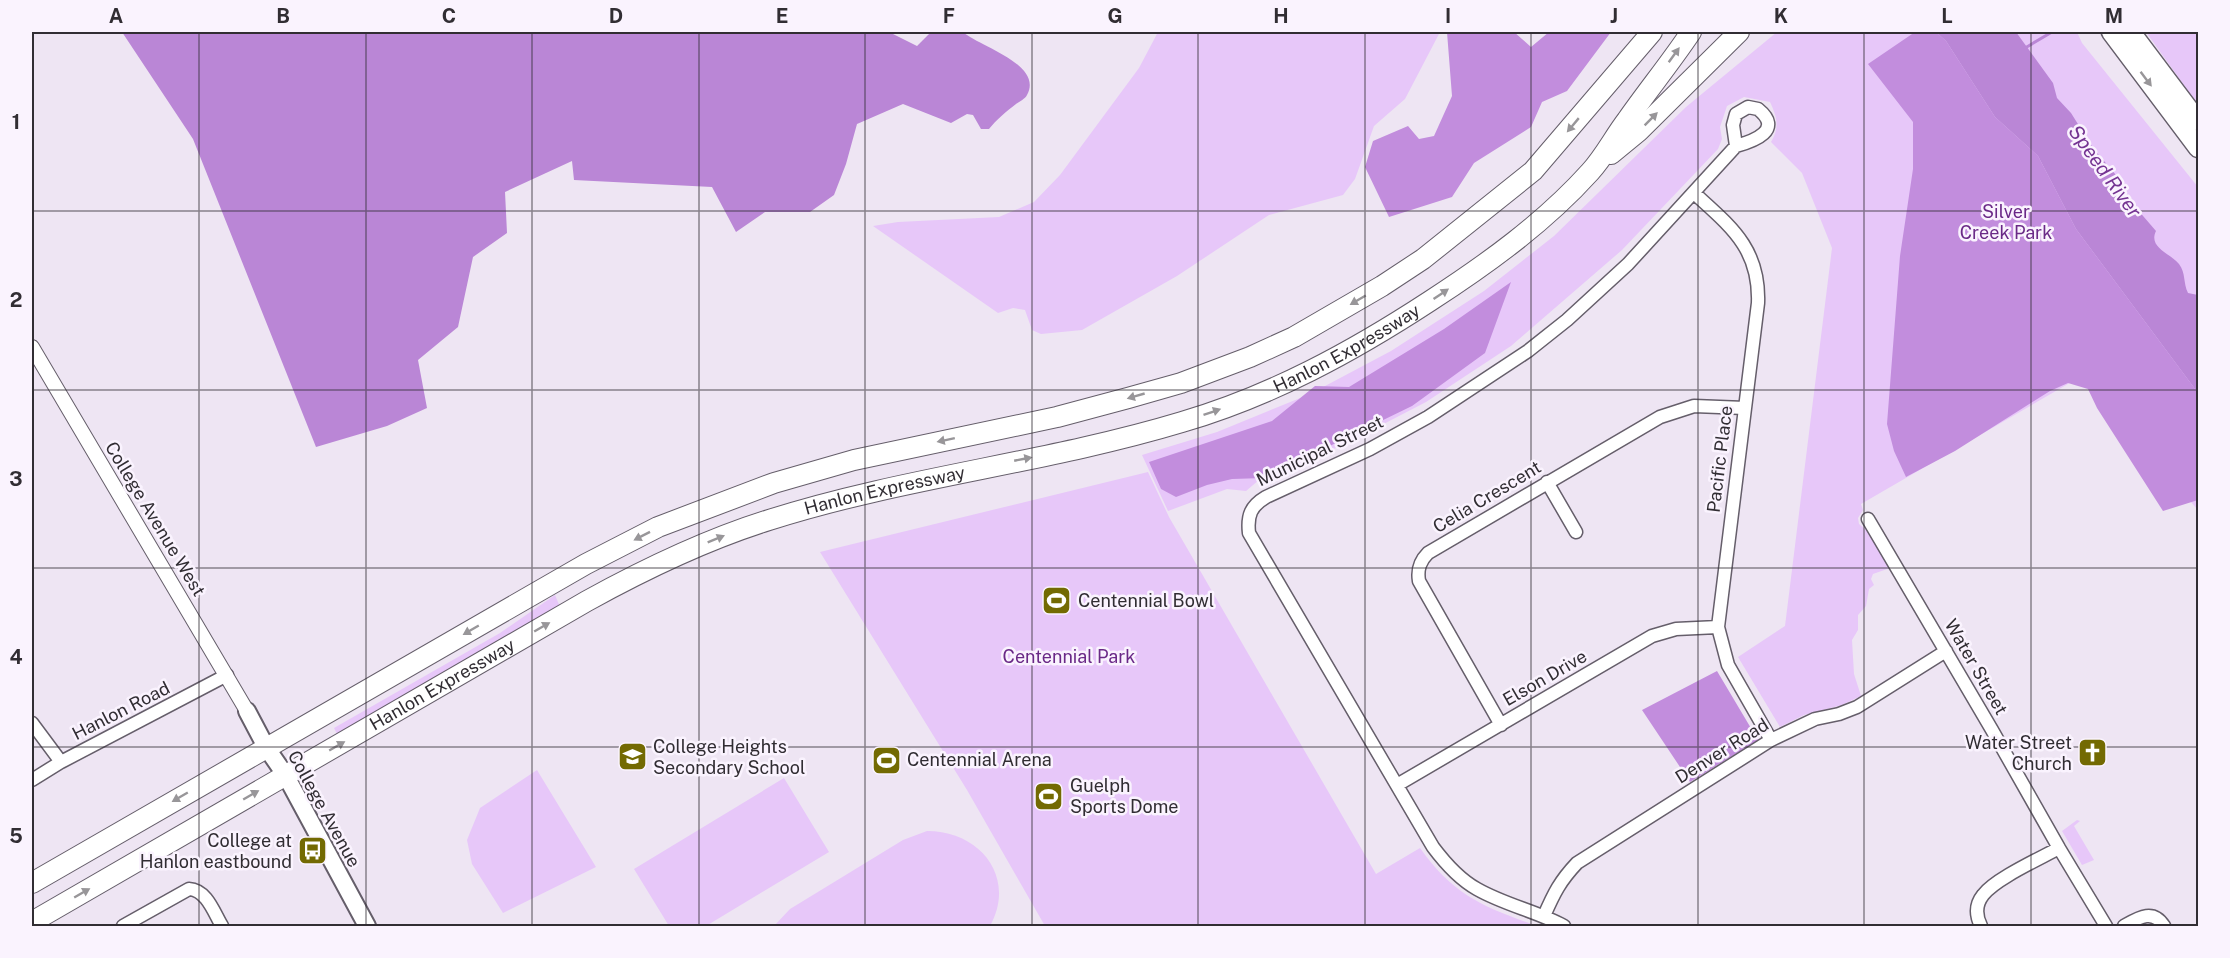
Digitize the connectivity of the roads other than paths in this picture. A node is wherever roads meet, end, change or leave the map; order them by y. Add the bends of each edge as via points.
1 (1636, 32) edge
2 (1652, 32) edge
3 (1691, 32) edge
4 (1739, 32) edge
5 (2111, 32) edge
6 (2131, 32) edge
7 (1611, 80) junction
8 (2199, 121) edge
9 (1736, 146) dead end
10 (2199, 148) edge
11 (1591, 171) junction
12 (1694, 193) junction
13 (32, 347) edge
14 (1745, 408) junction
15 (1547, 482) junction
16 (1868, 519) dead end
17 (1576, 532) dead end
18 (1718, 627) junction
19 (1946, 651) junction
20 (227, 675) junction
21 (247, 711) joint
22 (32, 723) edge
23 (1501, 725) junction
24 (1771, 740) junction
25 (267, 747) junction
26 (61, 762) junction
27 (286, 776) junction
28 (32, 780) edge
29 (1397, 785) junction
30 (2058, 848) junction
31 (32, 883) edge
32 (1544, 916) junction
33 (32, 922) edge
34 (123, 927) edge
35 (222, 927) edge
36 (367, 927) edge
37 (1564, 927) edge
38 (1981, 927) edge
39 (2106, 927) edge
40 (2124, 927) edge
41 (2164, 927) edge

1 - 7 highway
2 - 7 highway, Hanlon Expressway
11 -> 3 highway, Hanlon Expressway
11 -> 4 highway via 1639,131
5 -> 10 main road
6 - 8 main road
7 -> 25 highway, Hanlon Expressway via 1533,171 1423,258 1294,337 1170,386 1057,417 812,471 668,523 586,564
9 - 12 street, Municipal Street
27 -> 11 highway, Hanlon Expressway via 621,582 722,536 770,519 883,490 1082,448 1183,422 1288,382 1377,336 1480,268 1536,224
12 - 14 street, Pacific Place via 1737,233 1757,275 1758,303
12 - 29 street, Municipal Street via 1629,264 1528,351 1428,417 1370,449 1266,497 1250,511 1250,532
13 - 20 street, College Avenue West
14 - 15 street, Celia Crescent via 1705,405 1672,411
14 - 18 street, Pacific Place
15 - 17 street
15 - 23 street, Celia Crescent via 1428,553 1419,566 1419,580
16 - 19 street, Water Street
18 - 23 street, Elson Drive via 1676,629 1652,636
18 - 24 street, Pacific Place via 1728,665
19 - 24 street, Denver Road via 1857,707 1815,719
19 - 30 street, Water Street
20 - 21 street, College Avenue West
20 - 26 street, Hanlon Road
21 - 25 main road, College Avenue
22 - 26 street
23 - 29 street, Elson Drive
24 - 32 street, Denver Road via 1577,863 1555,889
25 - 27 main road, College Avenue
25 -> 31 highway, Hanlon Expressway
26 - 28 street, Hanlon Road
33 -> 27 highway, Hanlon Expressway
27 - 36 main road, College Avenue
29 - 32 street, Municipal Street via 1432,847 1458,875 1476,889
30 - 38 street via 1994,884 1984,894 1977,913
30 - 39 street, Water Street
32 - 37 street, Municipal Street
34 - 35 street via 193,889 203,894
40 - 41 street via 2144,915 2155,917

